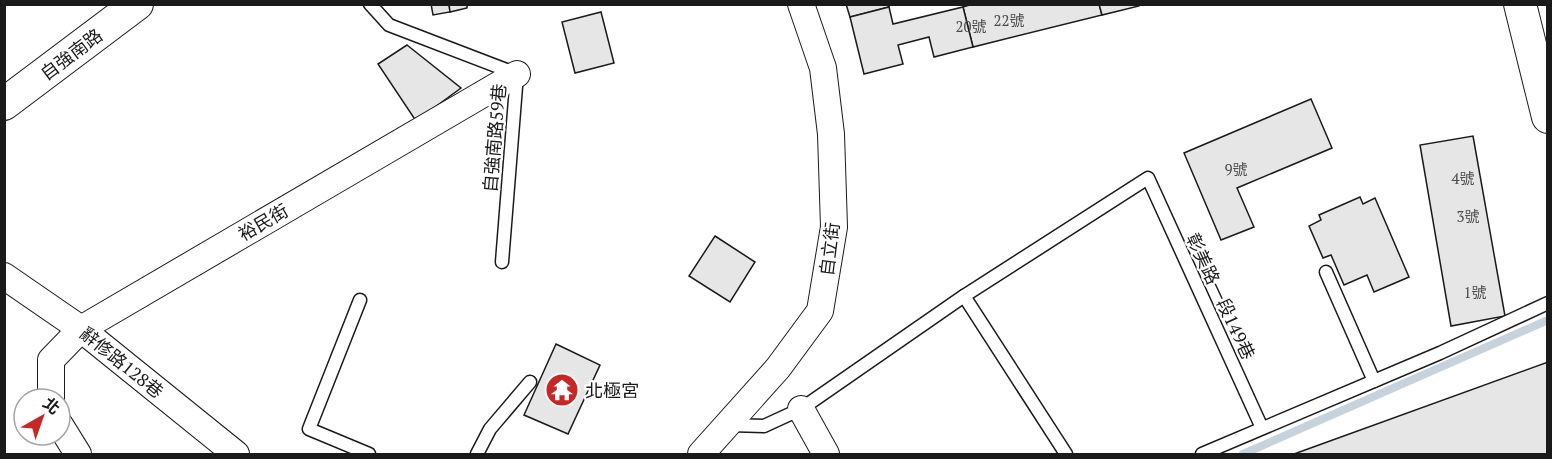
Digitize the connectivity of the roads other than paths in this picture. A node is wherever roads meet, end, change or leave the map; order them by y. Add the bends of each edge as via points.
1 (137, 4) edge
2 (370, 4) edge
3 (801, 4) edge
4 (1520, 4) edge
5 (517, 74) junction
6 (4, 104) edge
7 (1548, 117) edge
8 (501, 262) dead end
9 (1326, 272) dead end
10 (4, 276) edge
11 (964, 296) junction
12 (360, 300) dead end
13 (1548, 303) edge
14 (81, 328) junction
15 (1374, 381) junction
16 (530, 382) dead end
17 (51, 387) edge
18 (801, 409) junction
19 (729, 425) junction
20 (1262, 428) junction
21 (236, 454) edge
22 (369, 454) edge
23 (477, 454) edge
24 (701, 454) edge
25 (826, 454) edge
26 (1066, 454) edge
27 (1202, 454) edge

1 - 6 street, 自強南路
2 - 5 lane, 自強南路59巷 via 388,25
3 - 19 street, 自立街 via 823,68 831,134 834,227 820,311
4 - 7 street
5 - 8 lane, 自強南路59巷
5 - 14 street, 裕民街
9 - 15 lane
10 - 14 street, 辭修路128巷
11 - 18 lane
11 - 20 lane, 彰美路一段149巷 via 1148,178
11 - 26 lane
12 - 22 lane via 309,429
13 - 15 lane
14 - 17 street, 裕民街 via 51,360
14 - 21 street, 辭修路128巷
15 - 20 lane
16 - 23 lane via 490,429
18 - 19 lane via 764,426
18 - 25 street
19 - 24 street, 自立街
20 - 27 lane

